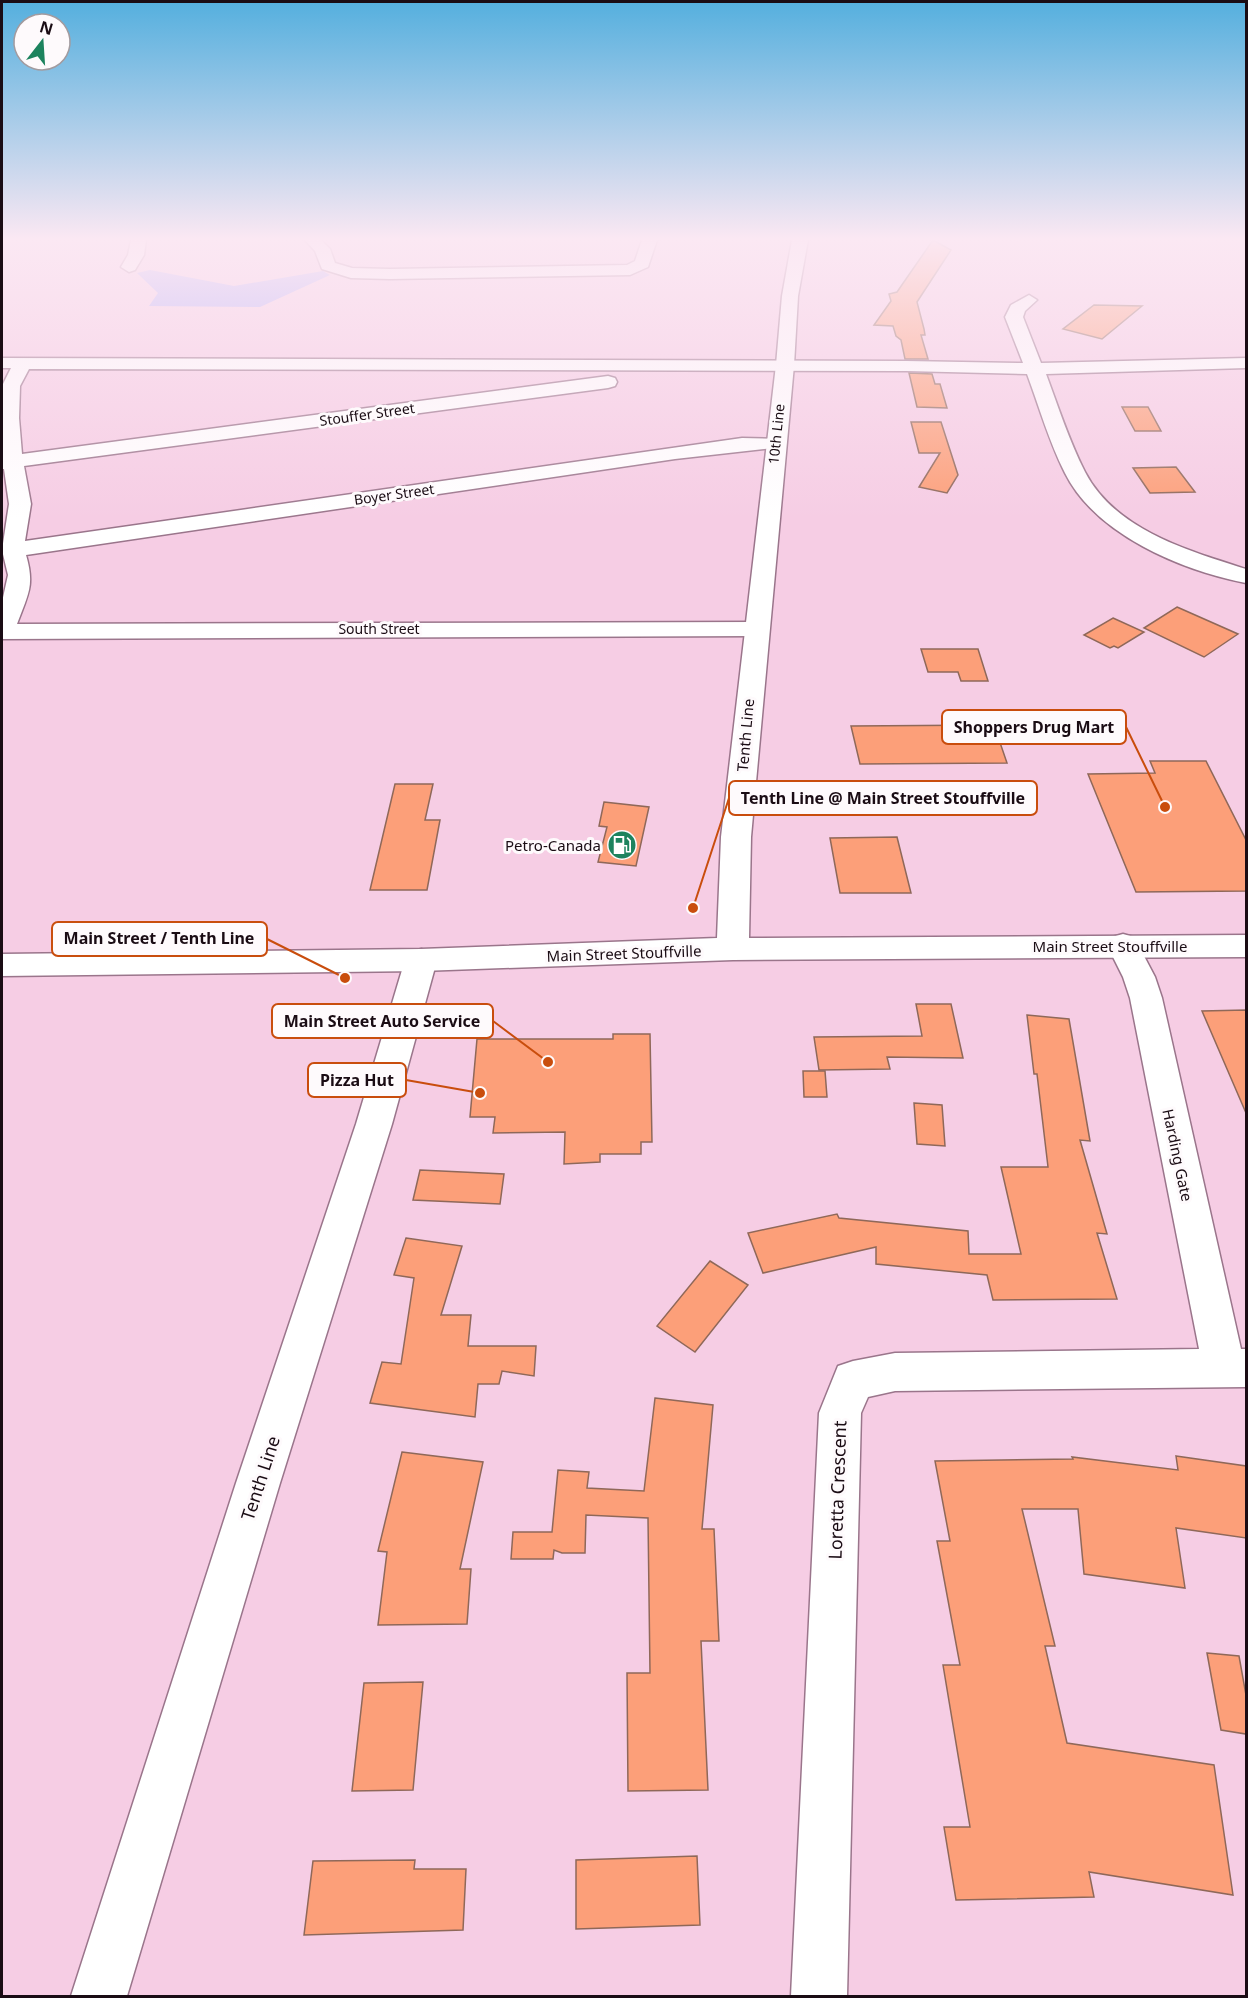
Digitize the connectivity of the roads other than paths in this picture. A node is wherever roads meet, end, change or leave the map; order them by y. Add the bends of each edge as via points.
1 (787, 333) edge
2 (1021, 333) edge
3 (2, 363) edge
4 (23, 363) junction
5 (1246, 363) edge
6 (732, 365) junction
7 (785, 365) junction
8 (1035, 369) junction
9 (775, 443) junction
10 (7, 462) edge
11 (13, 550) junction
12 (1246, 576) edge
13 (756, 629) junction
14 (2, 632) edge
15 (1123, 945) junction
16 (1246, 946) edge
17 (733, 949) junction
18 (421, 960) junction
19 (2, 965) edge
20 (1235, 1368) edge
21 (99, 1996) edge
22 (819, 1996) edge

1 - 7 street, 10th Line
2 - 8 street
3 - 4 street
4 - 6 street
4 - 10 street via 11,386
5 - 8 street
6 - 7 street
6 - 10 street, Stouffer Street
7 - 8 street
7 - 9 street, 10th Line
8 - 12 street via 1075,473 1103,510 1167,549
9 - 11 street, Boyer Street via 652,456
9 - 13 street, 10th Line
10 - 11 street via 20,504
11 - 14 street via 20,575
13 - 14 street, South Street
13 - 17 street, Tenth Line via 736,837
15 - 16 street, Main Street Stouffville
15 - 17 street, Main Street Stouffville
15 - 20 street, Harding Gate via 1146,998
17 - 18 street, Main Street Stouffville
18 - 19 street, Main Street Stouffville
18 - 21 street, Tenth Line via 374,1124 254,1494
20 - 22 street, Loretta Crescent via 895,1372 853,1380 840,1413

